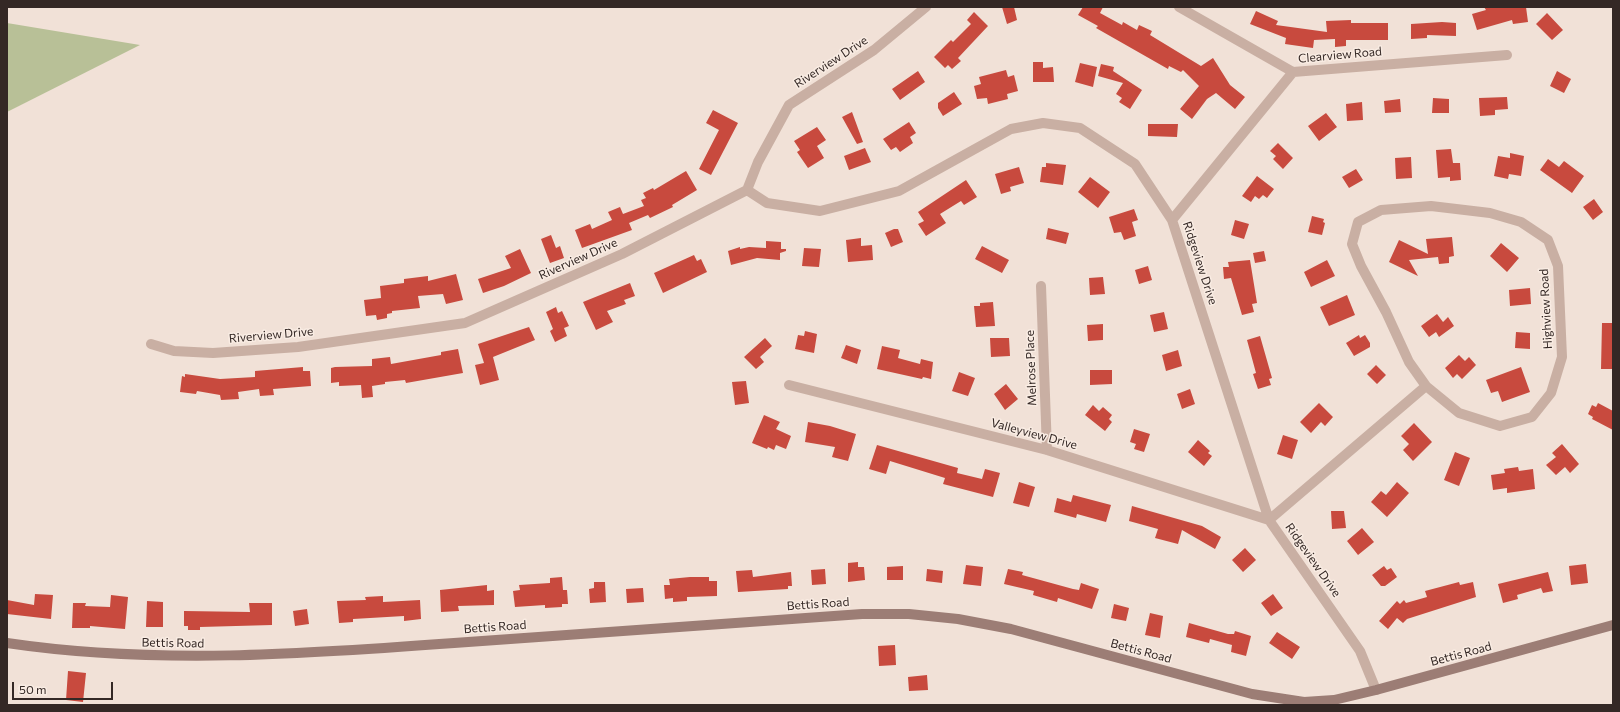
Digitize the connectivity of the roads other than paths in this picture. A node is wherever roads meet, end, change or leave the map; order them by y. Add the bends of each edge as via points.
1 (926, 7) edge
2 (1179, 7) edge
3 (1507, 54) dead end
4 (1293, 72) junction
5 (747, 190) junction
6 (1172, 220) junction
7 (1042, 286) dead end
8 (151, 344) dead end
9 (789, 385) dead end
10 (1426, 386) junction
11 (1047, 450) junction
12 (1269, 520) junction
13 (1613, 625) edge
14 (7, 643) edge
15 (1376, 690) junction
16 (1303, 704) edge

1 - 5 street, Riverview Drive via 874,50 789,105 758,162
2 - 4 street
3 - 4 street, Clearview Road
4 - 6 street, Clearview Road
5 - 6 street, Ridgeview Drive via 767,203 820,211 899,191 1011,129 1044,123 1080,128 1135,164
5 - 8 street, Riverview Drive via 622,254 465,323 283,348 213,353 174,350
6 - 12 street, Ridgeview Drive
7 - 11 street, Melrose Place
9 - 11 street, Valleyview Drive
10 - 10 street, Highview Road via 1459,413 1500,426 1532,417 1551,393 1562,358 1558,266 1548,240 1521,222 1490,213 1431,206 1381,210 1358,222 1352,244 1361,266 1409,362
10 - 12 street
11 - 12 street, Valleyview Drive
12 - 15 street, Ridgeview Drive via 1360,651
13 - 15 street, Bettis Road
14 - 16 street, Bettis Road via 132,655 216,656 423,645 862,614 909,614 958,619 1011,629 1252,694
15 - 16 street, Bettis Road

